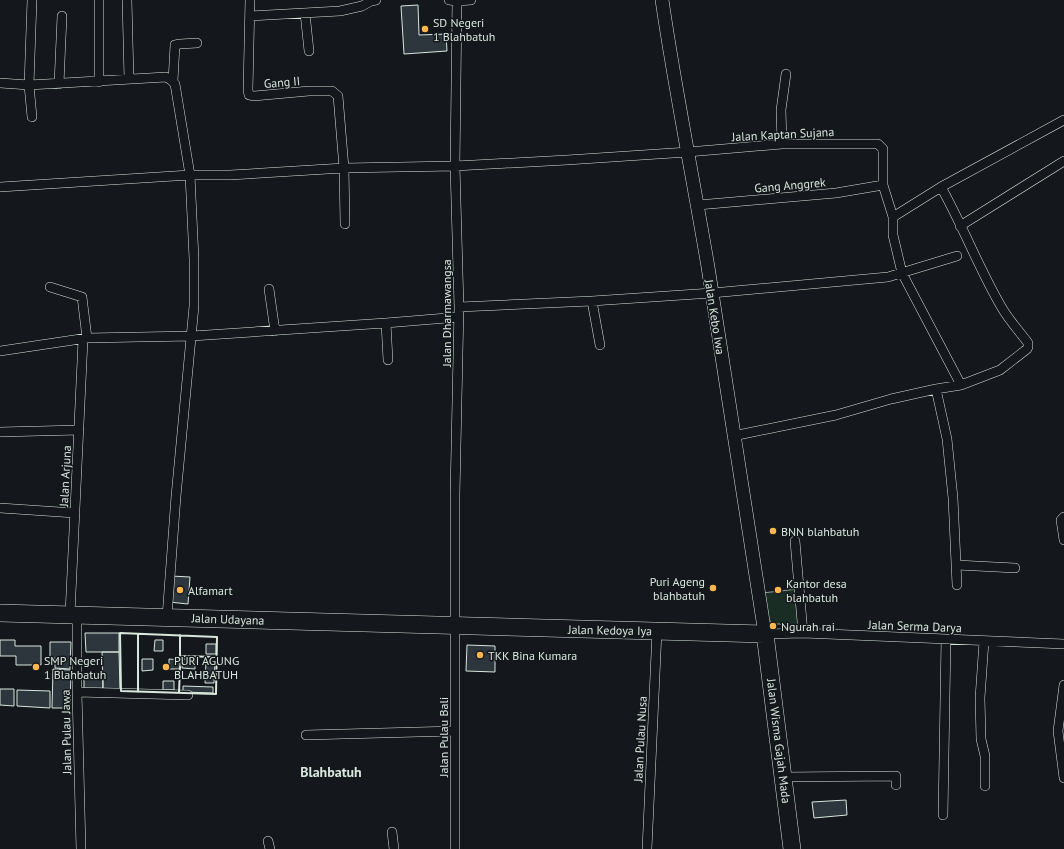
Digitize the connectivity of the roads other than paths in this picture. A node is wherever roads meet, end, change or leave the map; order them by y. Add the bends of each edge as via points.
1 (32, 0) edge
2 (99, 0) edge
3 (127, 0) edge
4 (250, 0) edge
5 (376, 0) edge
6 (471, 0) edge
7 (662, 0) edge
8 (453, 1) edge
9 (305, 13) junction
10 (62, 16) dead end
11 (250, 16) junction
12 (197, 43) dead end
13 (309, 51) dead end
14 (786, 74) dead end
15 (128, 79) junction
16 (172, 81) junction
17 (99, 82) junction
18 (0, 83) edge
19 (59, 84) junction
20 (29, 85) junction
21 (32, 117) dead end
22 (1064, 120) edge
23 (782, 144) junction
24 (688, 152) junction
25 (1064, 161) edge
26 (455, 166) junction
27 (344, 168) junction
28 (190, 175) junction
29 (883, 185) junction
30 (0, 187) edge
31 (941, 187) junction
32 (698, 205) junction
33 (893, 217) junction
34 (345, 224) dead end
35 (960, 226) junction
36 (957, 256) dead end
37 (898, 275) junction
38 (50, 287) dead end
39 (269, 289) dead end
40 (712, 293) junction
41 (592, 301) junction
42 (459, 307) junction
43 (459, 316) junction
44 (386, 323) junction
45 (275, 331) junction
46 (192, 336) junction
47 (85, 339) junction
48 (600, 345) dead end
49 (0, 351) edge
50 (388, 360) dead end
51 (961, 385) junction
52 (936, 389) junction
53 (79, 430) junction
54 (0, 432) edge
55 (733, 436) junction
56 (0, 508) edge
57 (75, 513) junction
58 (1064, 517) edge
59 (1064, 540) edge
60 (795, 541) dead end
61 (957, 565) junction
62 (1015, 568) dead end
63 (958, 585) dead end
64 (0, 613) edge
65 (73, 615) junction
66 (167, 617) junction
67 (456, 626) junction
68 (657, 631) junction
69 (803, 633) junction
70 (765, 634) junction
71 (946, 639) junction
72 (984, 641) junction
73 (1064, 644) edge
74 (1064, 685) edge
75 (77, 692) junction
76 (188, 696) dead end
77 (455, 731) junction
78 (306, 735) dead end
79 (783, 777) junction
80 (1064, 778) edge
81 (896, 785) dead end
82 (985, 786) dead end
83 (943, 815) dead end
84 (392, 832) dead end
85 (82, 849) edge
86 (394, 849) edge
87 (455, 849) edge
88 (647, 849) edge
89 (792, 849) edge

1 - 20 street
2 - 17 street
3 - 15 street
4 - 11 street, Gang II
5 - 9 street via 340,11
6 - 8 street
7 - 24 main road, Jalan Kebo Iwa
8 - 26 street, Jalan Dharmawangsa
9 - 11 street
9 - 13 street
10 - 19 street
11 - 27 street, Gang II via 249,95 308,91 335,93 338,96
12 - 16 street via 175,45
14 - 23 street via 781,110
15 - 16 street via 166,77
15 - 17 street
16 - 28 street via 175,84
17 - 19 street
18 - 20 street
19 - 20 street
20 - 21 street
22 - 31 street
23 - 24 street, Jalan Kaptan Sujana
23 - 29 street, Jalan Kaptan Sujana via 878,144 883,149
24 - 26 street, Jalan Kaptan Sujana
24 - 32 main road, Jalan Kebo Iwa
25 - 35 street
26 - 27 street, Jalan Kaptan Sujana
26 - 42 street, Jalan Dharmawangsa
27 - 28 street, Jalan Kaptan Sujana
27 - 34 street
28 - 30 street, Jalan Kaptan Sujana
28 - 46 street via 194,259
29 - 32 street, Gang Anggrek via 836,193
29 - 33 street
31 - 33 street
31 - 35 street
32 - 40 main road, Jalan Kebo Iwa
33 - 37 street
35 - 51 street via 1002,308 1028,343 1028,347 1000,370
36 - 37 street
37 - 40 street
37 - 51 street
38 - 47 street, Jalan Arjuna via 82,297
39 - 45 street
40 - 41 street
40 - 55 main road, Jalan Kebo Iwa
41 - 42 street
41 - 48 street
42 - 43 street, Jalan Dharmawangsa
43 - 44 street
43 - 67 street, Jalan Dharmawangsa via 455,494
44 - 45 street
44 - 50 street
45 - 46 street
46 - 47 street
46 - 66 street
47 - 49 street
47 - 53 street, Jalan Arjuna
51 - 52 street
52 - 55 street via 836,415
52 - 61 street via 947,439
53 - 54 street
53 - 57 street, Jalan Arjuna
55 - 70 main road, Jalan Kebo Iwa
56 - 57 street
57 - 65 street, Jalan Arjuna
58 - 59 street via 1061,520
60 - 69 street
61 - 62 street
61 - 63 street
64 - 65 highway, Jalan Udayana
65 - 66 highway, Jalan Udayana
65 - 75 street, Jalan Pulau Jawa
66 - 67 highway, Jalan Udayana
67 - 68 highway, Jalan Kedoya Iya
67 - 77 street, Jalan Pulau Bali
68 - 70 highway, Jalan Kedoya Iya
68 - 88 street, Jalan Pulau Nusa
69 - 70 street, Jalan Serma Darya
69 - 71 street, Jalan Serma Darya
70 - 79 highway, Jalan Wisma Gajah Mada
71 - 72 street, Jalan Serma Darya
71 - 83 street
72 - 73 street, Jalan Serma Darya
72 - 82 street via 980,698
74 - 80 street via 1058,731
75 - 76 street
75 - 85 street, Jalan Pulau Jawa
77 - 78 street
77 - 87 street, Jalan Pulau Bali
79 - 81 street via 896,776
79 - 89 highway, Jalan Wisma Gajah Mada
84 - 86 street

